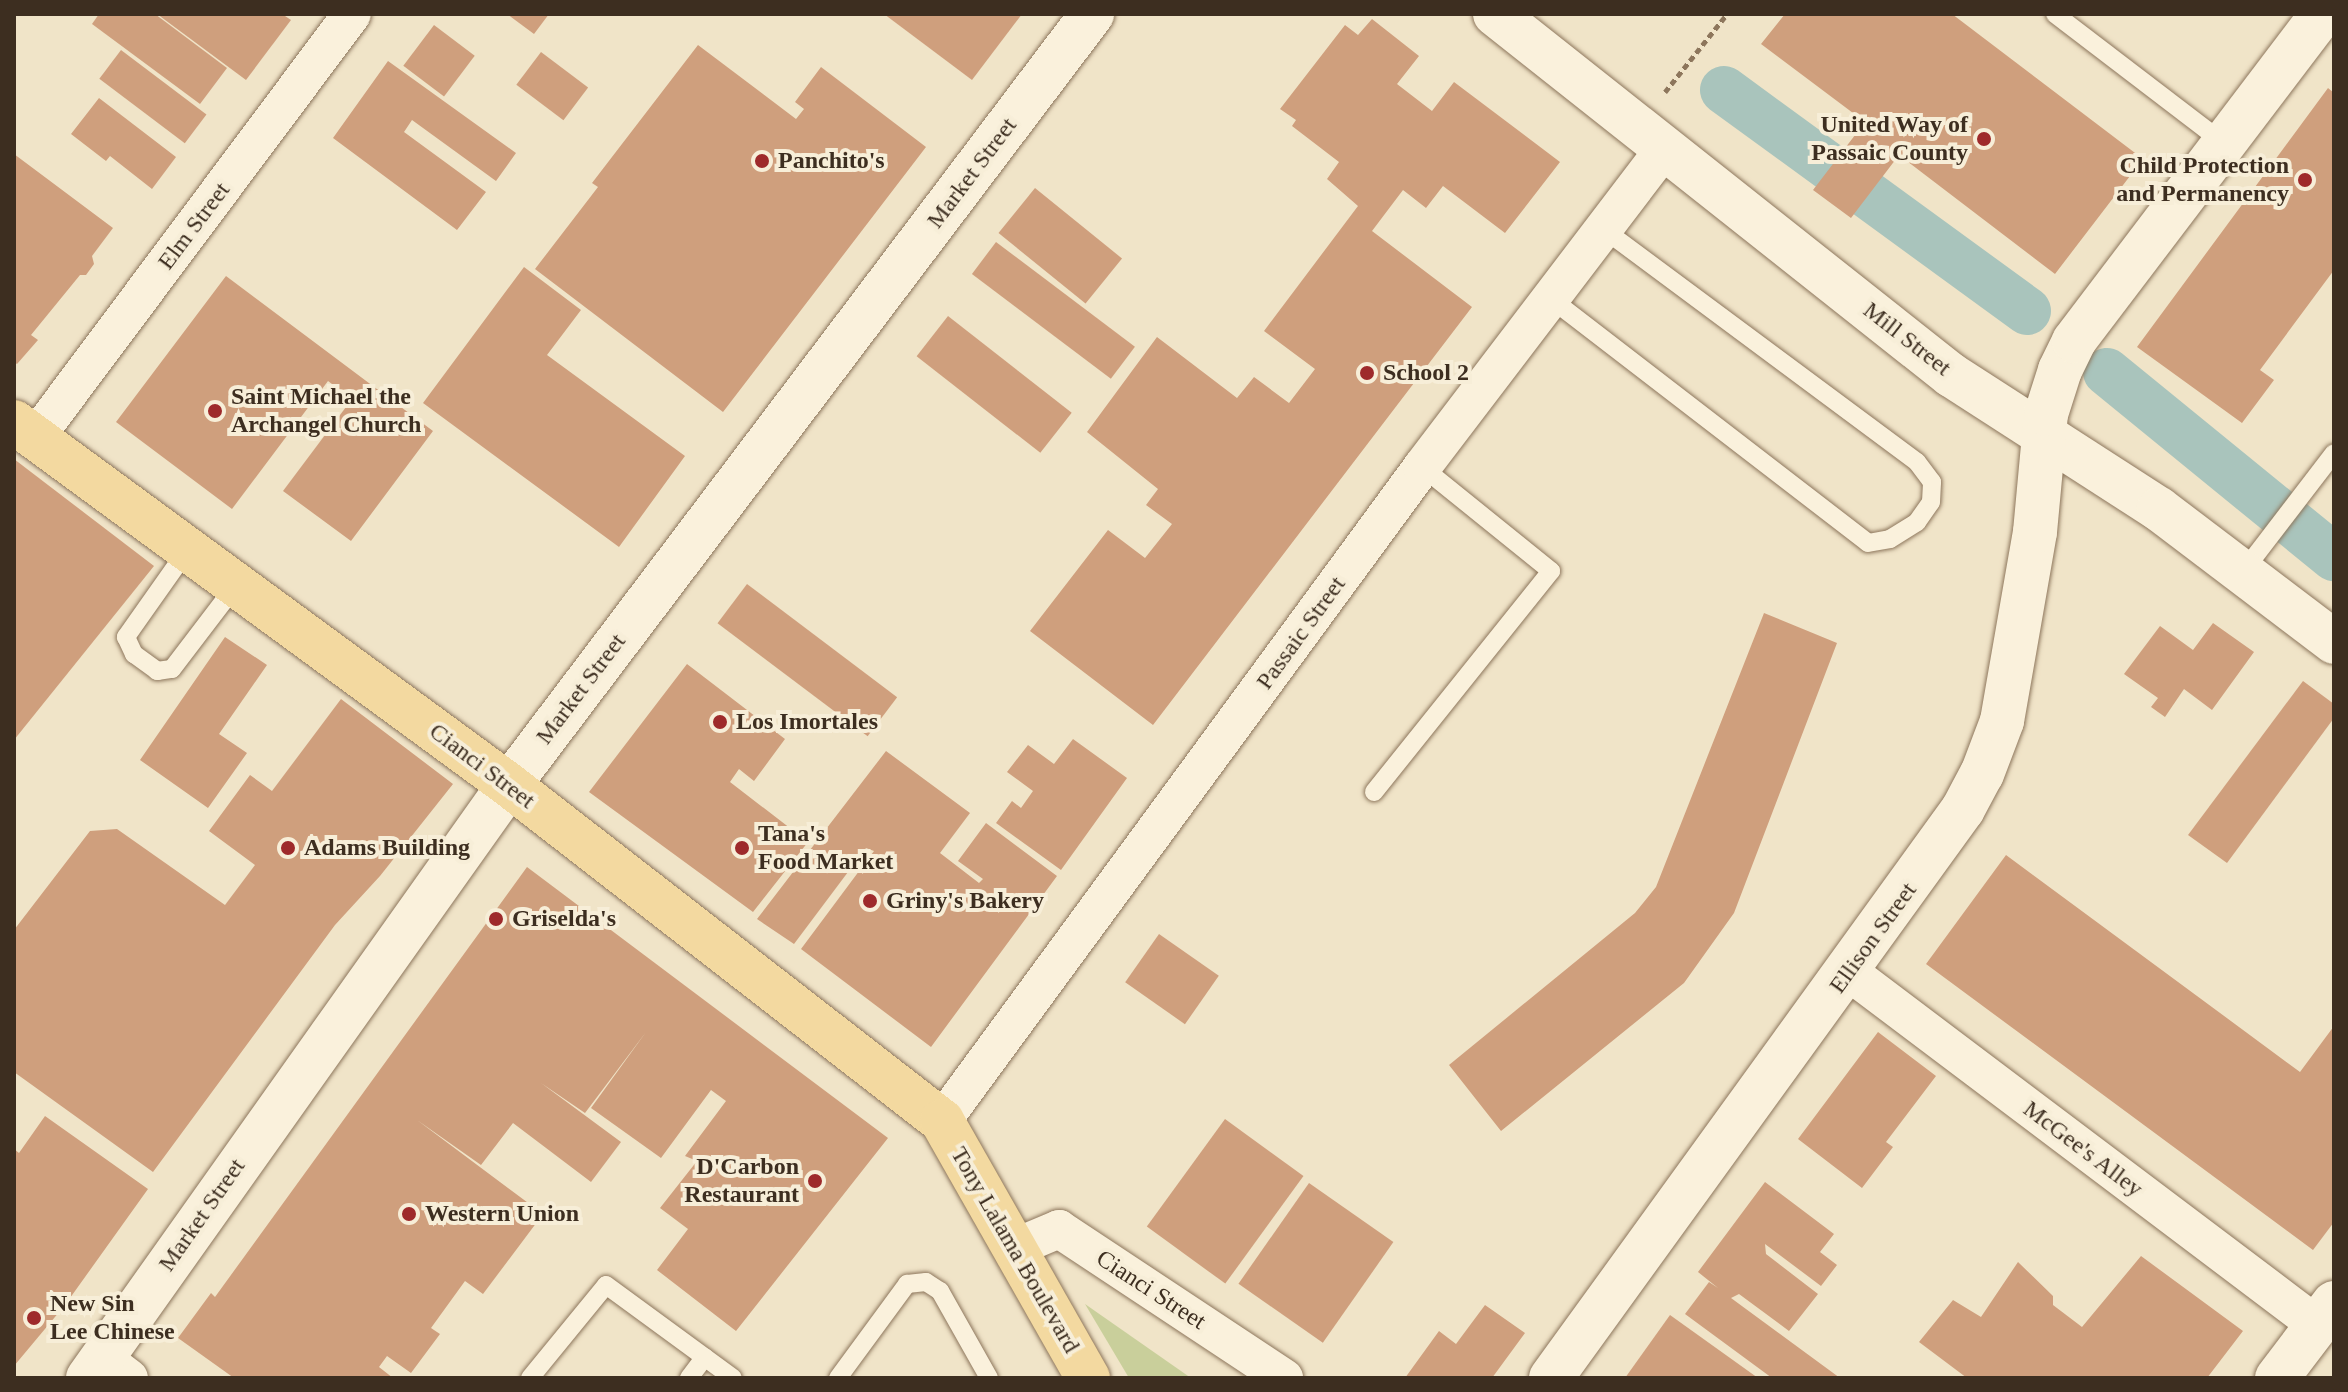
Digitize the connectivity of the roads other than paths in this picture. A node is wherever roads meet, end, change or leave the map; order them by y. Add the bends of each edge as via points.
1 (352, 14) edge
2 (1092, 14) edge
3 (1495, 14) edge
4 (2055, 14) edge
5 (2322, 14) edge
6 (2224, 143) junction
7 (1665, 148) junction
8 (1603, 229) junction
9 (1550, 298) junction
10 (25, 430) edge
11 (2044, 433) junction
12 (2334, 453) edge
13 (1422, 467) junction
14 (188, 549) junction
15 (2242, 573) junction
16 (236, 585) junction
17 (2334, 642) edge
18 (509, 785) junction
19 (1374, 792) dead end
20 (1849, 972) junction
21 (942, 1121) junction
22 (1014, 1248) junction
23 (2326, 1314) edge
24 (705, 1357) junction
25 (106, 1371) edge
26 (530, 1378) edge
27 (689, 1378) edge
28 (733, 1378) edge
29 (838, 1378) edge
30 (989, 1378) edge
31 (1088, 1378) edge
32 (1284, 1378) edge
33 (1551, 1378) edge
34 (2277, 1378) edge

1 - 10 street, Elm Street
2 - 18 street, Market Street
3 - 7 street, Mill Street
4 - 6 lane
5 - 6 street, Ellison Street
6 - 11 street, Ellison Street via 2074,341 2060,370
7 - 8 street, Passaic Street
7 - 11 street, Mill Street via 1951,375
8 - 9 street, Passaic Street
8 - 9 lane via 1917,462 1932,482 1931,502 1917,522 1890,539 1868,543
9 - 13 street, Passaic Street
10 - 14 main road, Cianci Street
11 - 15 street, Mill Street via 2159,509
11 - 20 street, Ellison Street via 2035,532 2002,721 1963,809
12 - 15 lane
13 - 19 lane via 1551,571
13 - 21 street, Passaic Street
14 - 16 main road, Cianci Street
14 - 16 lane via 126,637 134,654 157,671 172,669
15 - 17 street, Mill Street
16 - 18 main road, Cianci Street
18 - 21 main road, Cianci Street
18 - 25 street, Market Street
20 - 23 street, McGee's Alley
20 - 33 street, Ellison Street
21 - 22 main road, Tony Lalama Boulevard
22 - 31 main road, Tony Lalama Boulevard
22 - 32 street, Cianci Street via 1059,1229
23 - 34 street
24 - 26 lane via 606,1285
24 - 27 lane
24 - 28 lane
29 - 30 lane via 907,1284 926,1282 940,1291

